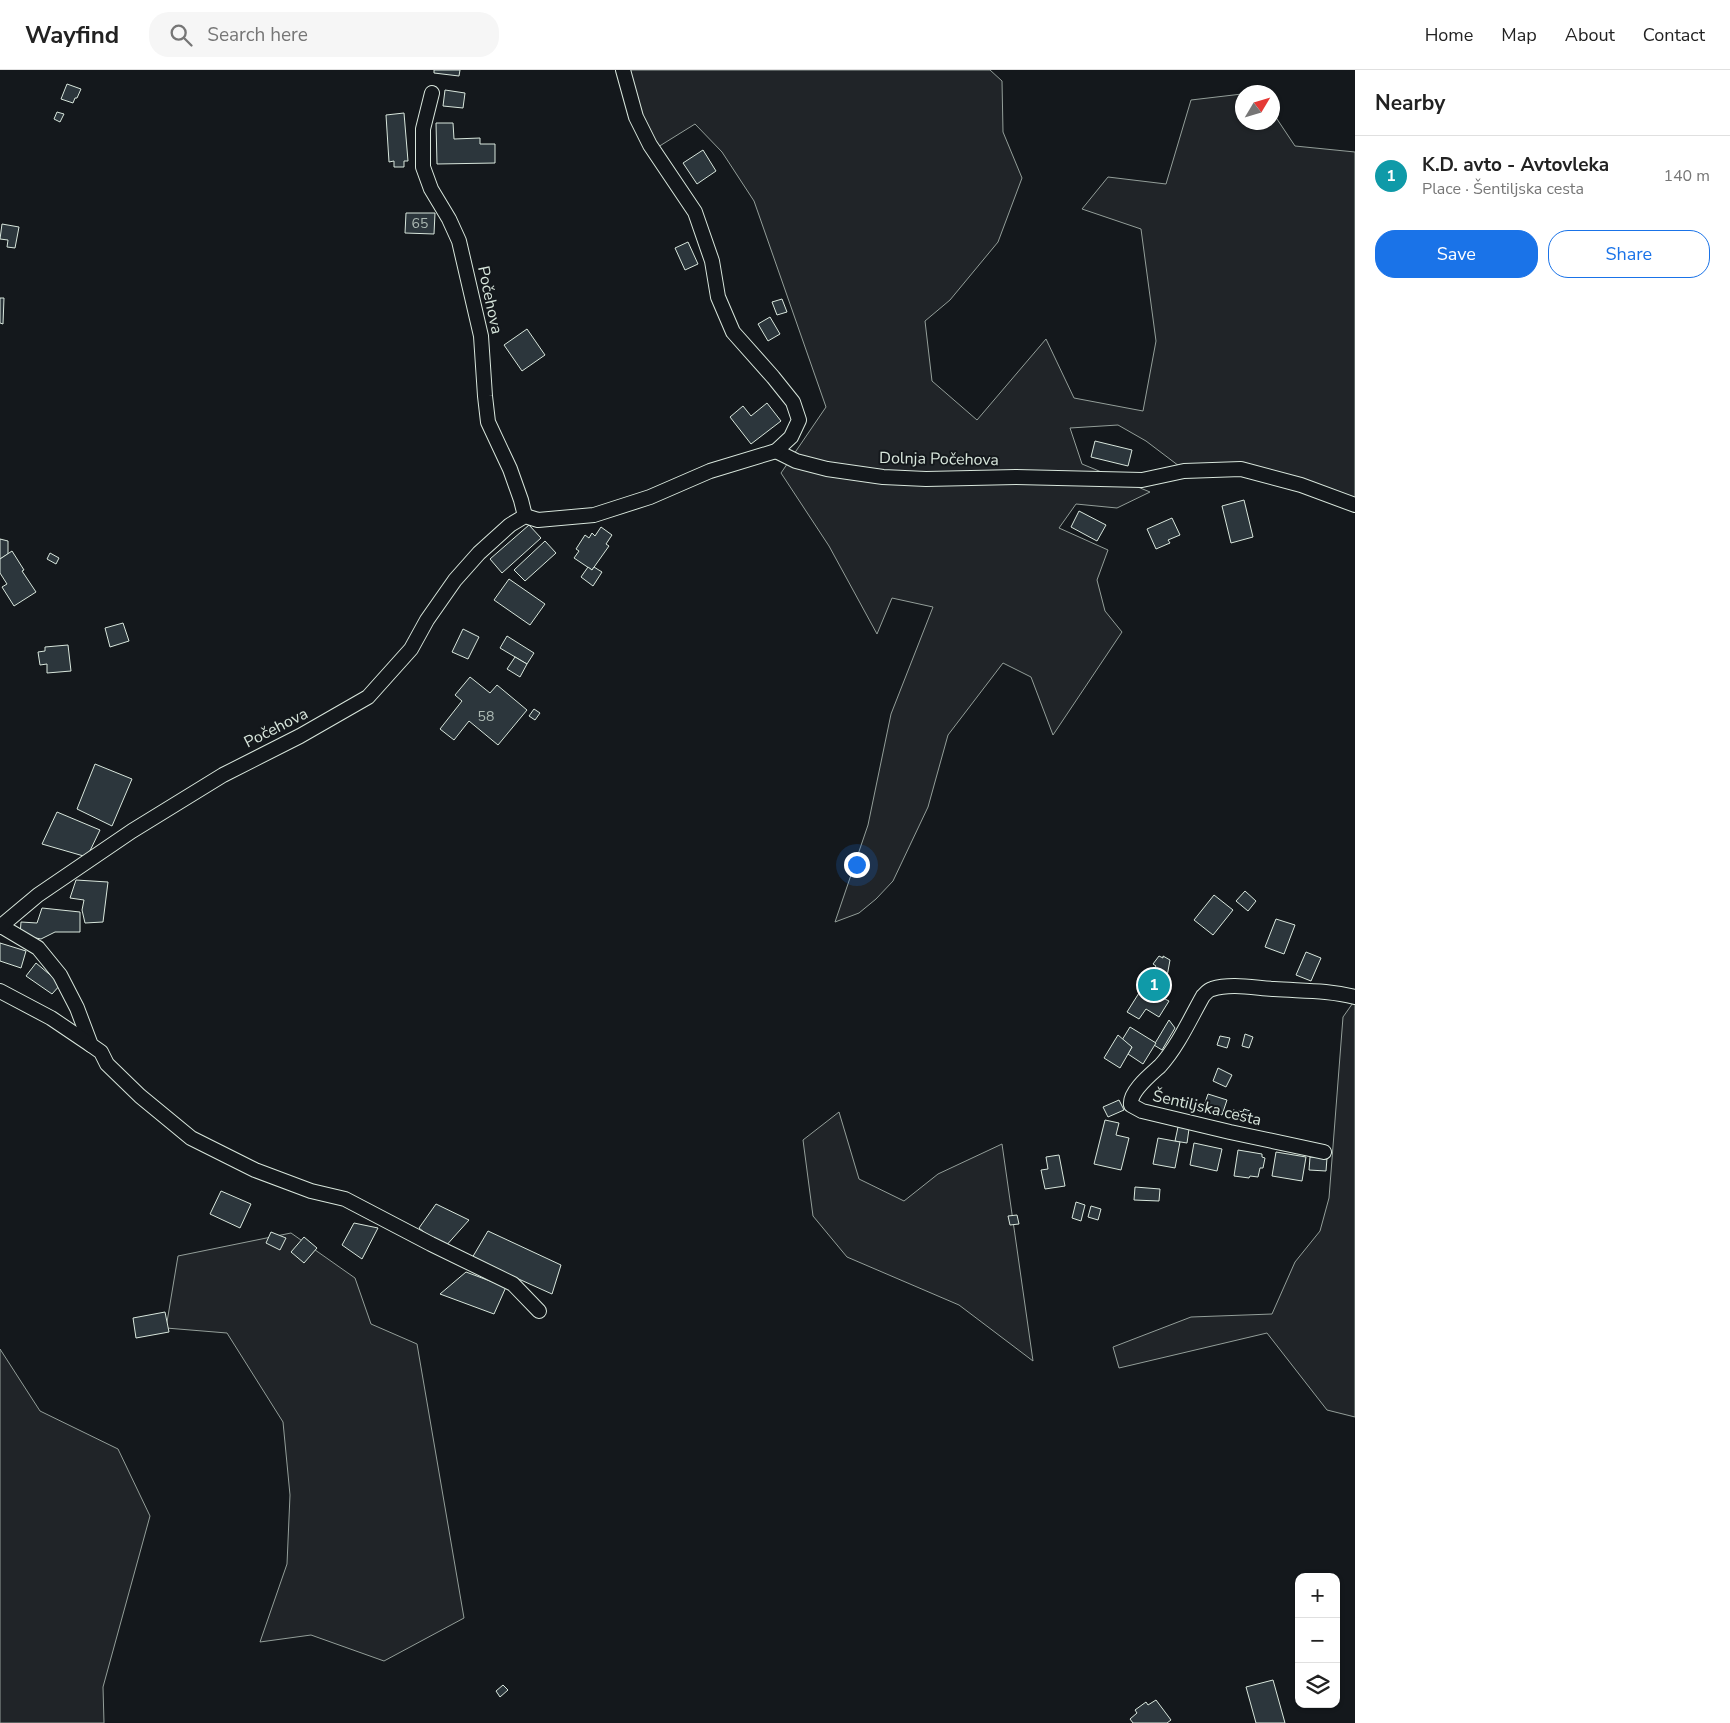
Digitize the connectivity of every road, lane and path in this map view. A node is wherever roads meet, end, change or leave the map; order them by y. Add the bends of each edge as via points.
1 (623, 70) edge
2 (432, 94) dead end
3 (776, 451) junction
4 (1355, 505) edge
5 (525, 516) junction
6 (0, 927) edge
7 (0, 991) edge
8 (1355, 997) edge
9 (91, 1045) junction
10 (1324, 1152) dead end
11 (539, 1311) dead end

1 - 3 street via 636,117 650,145 695,212 712,261 718,297 733,332 793,402 799,420 791,436
2 - 5 street, Počehova via 423,129 423,167 459,241 481,336 488,422 510,469
3 - 4 street, Dolnja Počehova via 796,461 827,469 926,479 1142,480 1184,471 1241,470 1301,485
3 - 5 street via 710,471 650,497 594,515 538,520
5 - 6 street, Počehova via 510,524 455,580 411,649 368,697 224,775 132,831 38,895
6 - 9 street via 38,948 60,974
7 - 9 street via 51,1018
8 - 10 street, Šentiljska cesta via 1335,992 1234,987 1212,989 1203,996 1166,1059 1130,1100 1131,1105 1142,1111
9 - 11 street via 140,1096 191,1138 255,1170 311,1191 345,1199 513,1284

